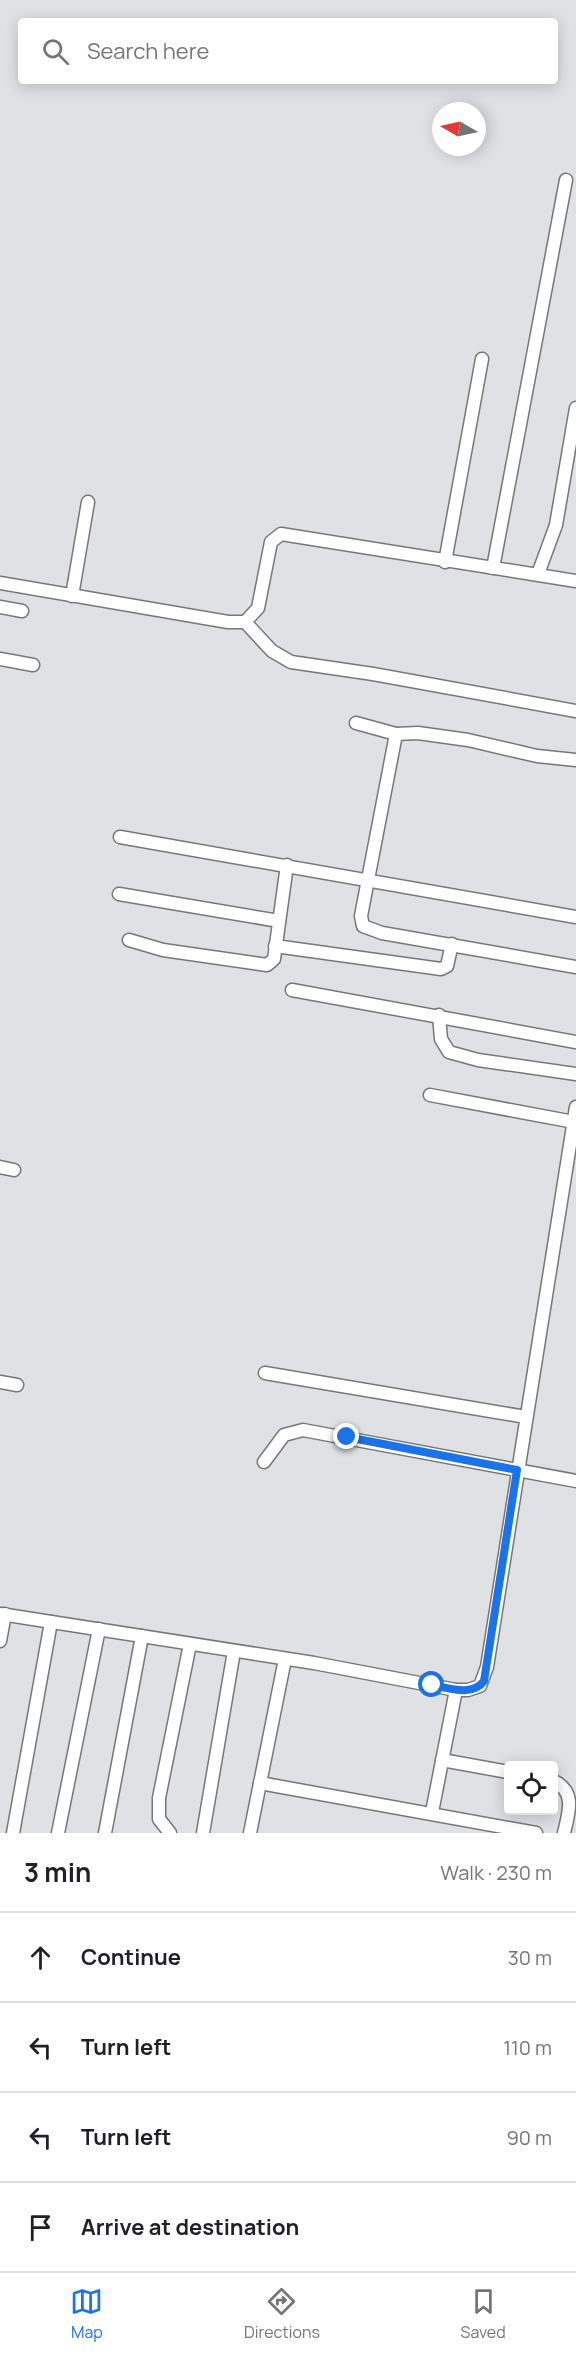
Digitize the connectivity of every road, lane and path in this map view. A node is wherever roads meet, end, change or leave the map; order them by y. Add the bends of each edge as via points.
1 (566, 180) dead end
2 (482, 359) dead end
3 (576, 408) edge
4 (88, 502) dead end
5 (445, 562) junction
6 (493, 568) junction
7 (538, 574) junction
8 (576, 580) edge
9 (0, 583) edge
10 (72, 596) junction
11 (0, 608) edge
12 (22, 611) dead end
13 (245, 622) junction
14 (0, 659) edge
15 (33, 664) dead end
16 (576, 711) edge
17 (356, 723) dead end
18 (396, 734) junction
19 (576, 760) edge
20 (120, 837) dead end
21 (287, 865) junction
22 (369, 878) junction
23 (119, 894) dead end
24 (576, 916) edge
25 (279, 921) junction
26 (129, 940) dead end
27 (452, 944) junction
28 (275, 946) junction
29 (576, 967) edge
30 (292, 990) dead end
31 (439, 1015) junction
32 (576, 1042) edge
33 (576, 1074) edge
34 (430, 1095) dead end
35 (576, 1107) edge
36 (574, 1122) junction
37 (0, 1167) edge
38 (14, 1170) dead end
39 (265, 1373) dead end
40 (0, 1382) edge
41 (17, 1385) dead end
42 (526, 1417) junction
43 (264, 1462) dead end
44 (517, 1470) junction
45 (576, 1481) edge
46 (3, 1614) edge
47 (51, 1622) junction
48 (99, 1629) junction
49 (142, 1636) junction
50 (0, 1641) edge
51 (190, 1644) junction
52 (234, 1652) junction
53 (285, 1659) junction
54 (456, 1690) junction
55 (442, 1760) junction
56 (504, 1771) edge
57 (260, 1783) junction
58 (558, 1783) edge
59 (432, 1812) junction
60 (13, 1833) edge
61 (58, 1833) edge
62 (105, 1833) edge
63 (170, 1833) edge
64 (203, 1833) edge
65 (252, 1833) edge
66 (536, 1833) edge
67 (564, 1833) edge

1 - 6 street
2 - 5 street
3 - 7 street via 555,525
4 - 10 street
5 - 6 street
5 - 13 street via 275,536 258,608
6 - 7 street
7 - 8 street
9 - 10 street
10 - 13 street
11 - 12 street
13 - 16 street via 272,651 291,662
14 - 15 street
17 - 18 street
18 - 19 street via 468,740 537,756
18 - 22 street
20 - 21 street
21 - 22 street
21 - 25 street
22 - 24 street
22 - 27 street via 361,916 363,926 382,933
23 - 25 street
25 - 28 street
26 - 28 street via 171,951 267,965 273,959
27 - 28 street via 447,966 441,969
27 - 29 street
30 - 31 street
31 - 32 street
31 - 33 street via 441,1040 449,1052
34 - 36 street
35 - 36 street
36 - 42 street
37 - 38 street
39 - 42 street
40 - 41 street
42 - 44 street
43 - 44 street via 284,1435 303,1430
44 - 45 street
44 - 54 street via 484,1681 475,1688
46 - 47 street
46 - 50 street
47 - 48 street
47 - 60 street
48 - 49 street
48 - 61 street
49 - 51 street
49 - 62 street
51 - 52 street
51 - 63 street via 159,1798 159,1819
52 - 53 street
52 - 64 street
53 - 54 street
53 - 57 street
54 - 55 street
55 - 56 street
55 - 59 street
57 - 59 street
57 - 65 street
58 - 67 street via 569,1794 571,1804
59 - 66 street

